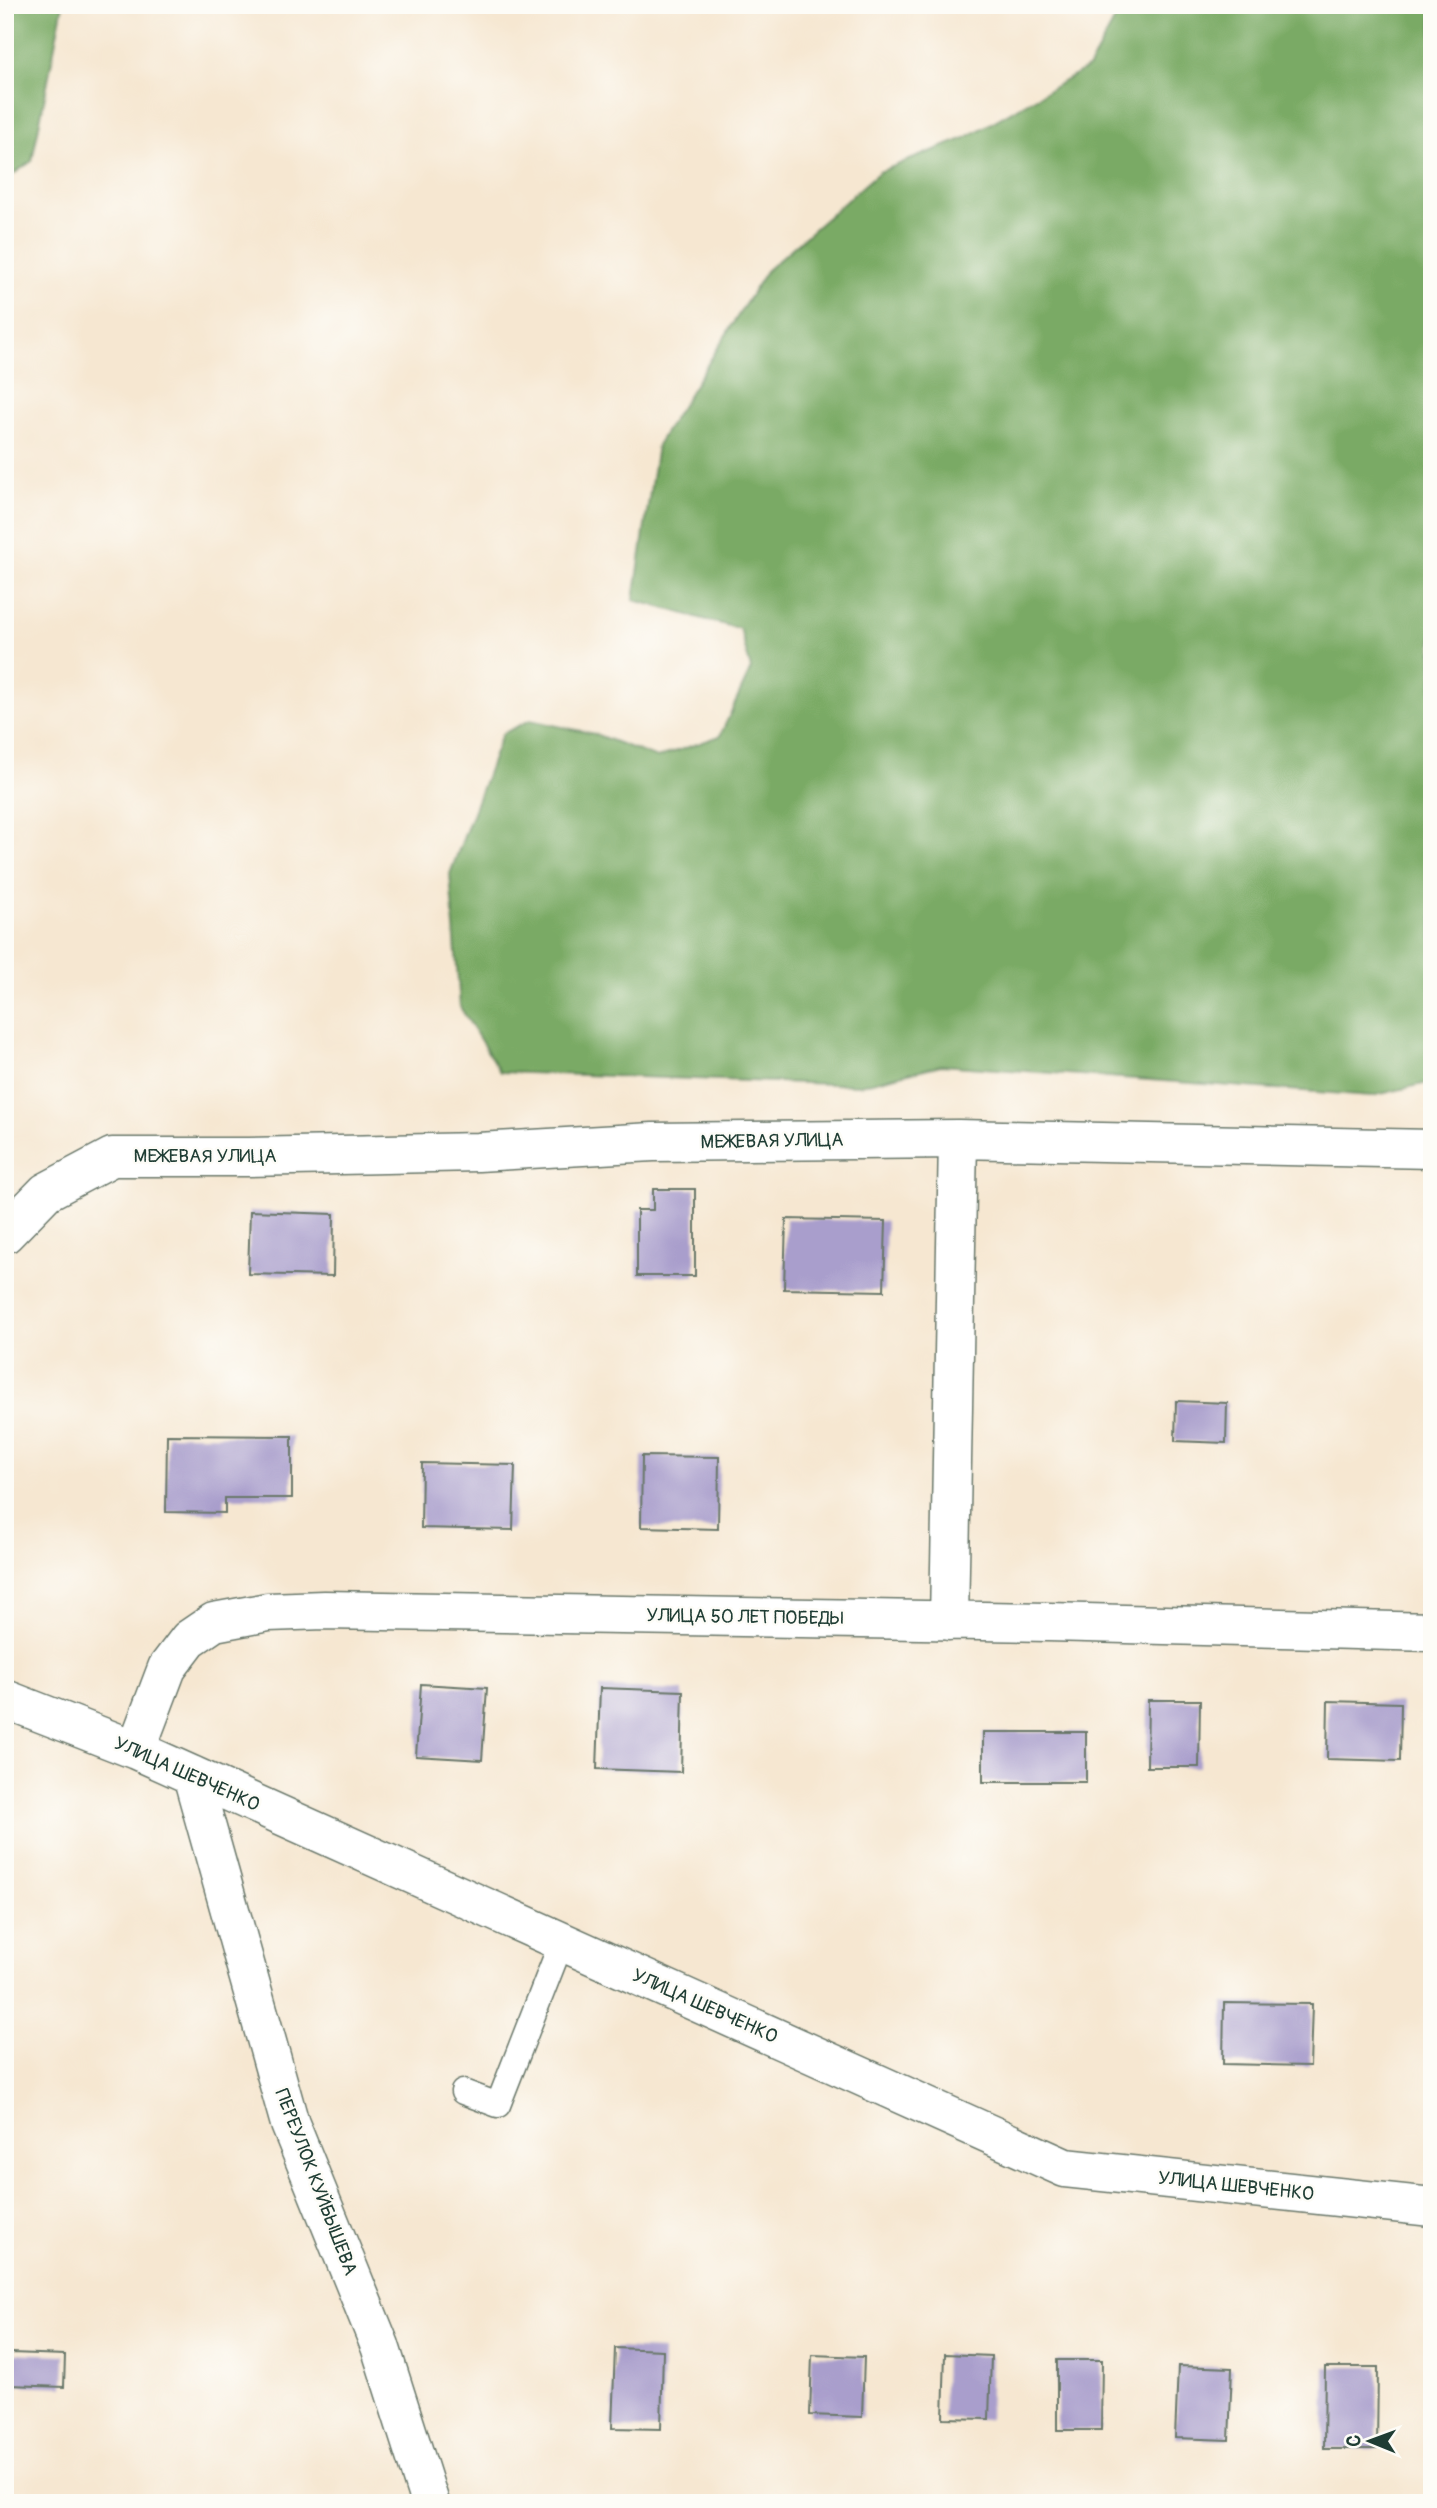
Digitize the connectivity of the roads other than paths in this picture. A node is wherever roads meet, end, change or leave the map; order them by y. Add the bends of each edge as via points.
1 (958, 1139) junction
2 (1432, 1149) edge
3 (5, 1234) edge
4 (949, 1621) junction
5 (1432, 1632) edge
6 (5, 1699) edge
7 (136, 1750) junction
8 (192, 1775) junction
9 (562, 1941) junction
10 (463, 2092) dead end
11 (1432, 2207) edge
12 (430, 2503) edge

1 - 2 street, МЕЖЕВАЯ УЛИЦА
1 - 3 street, МЕЖЕВАЯ УЛИЦА via 112,1157 46,1192
1 - 4 street
4 - 5 street, УЛИЦА 50 ЛЕТ ПОБЕДЫ
4 - 7 street, УЛИЦА 50 ЛЕТ ПОБЕДЫ via 268,1612 214,1622 189,1639 167,1668
6 - 7 street, УЛИЦА ШЕВЧЕНКО
7 - 8 street, УЛИЦА ШЕВЧЕНКО
8 - 9 street, УЛИЦА ШЕВЧЕНКО
8 - 12 street, ПЕРЕУЛОК КУЙБЫШЕВА via 290,2124 380,2346
9 - 10 lane via 498,2105
9 - 11 street, УЛИЦА ШЕВЧЕНКО via 1065,2168

